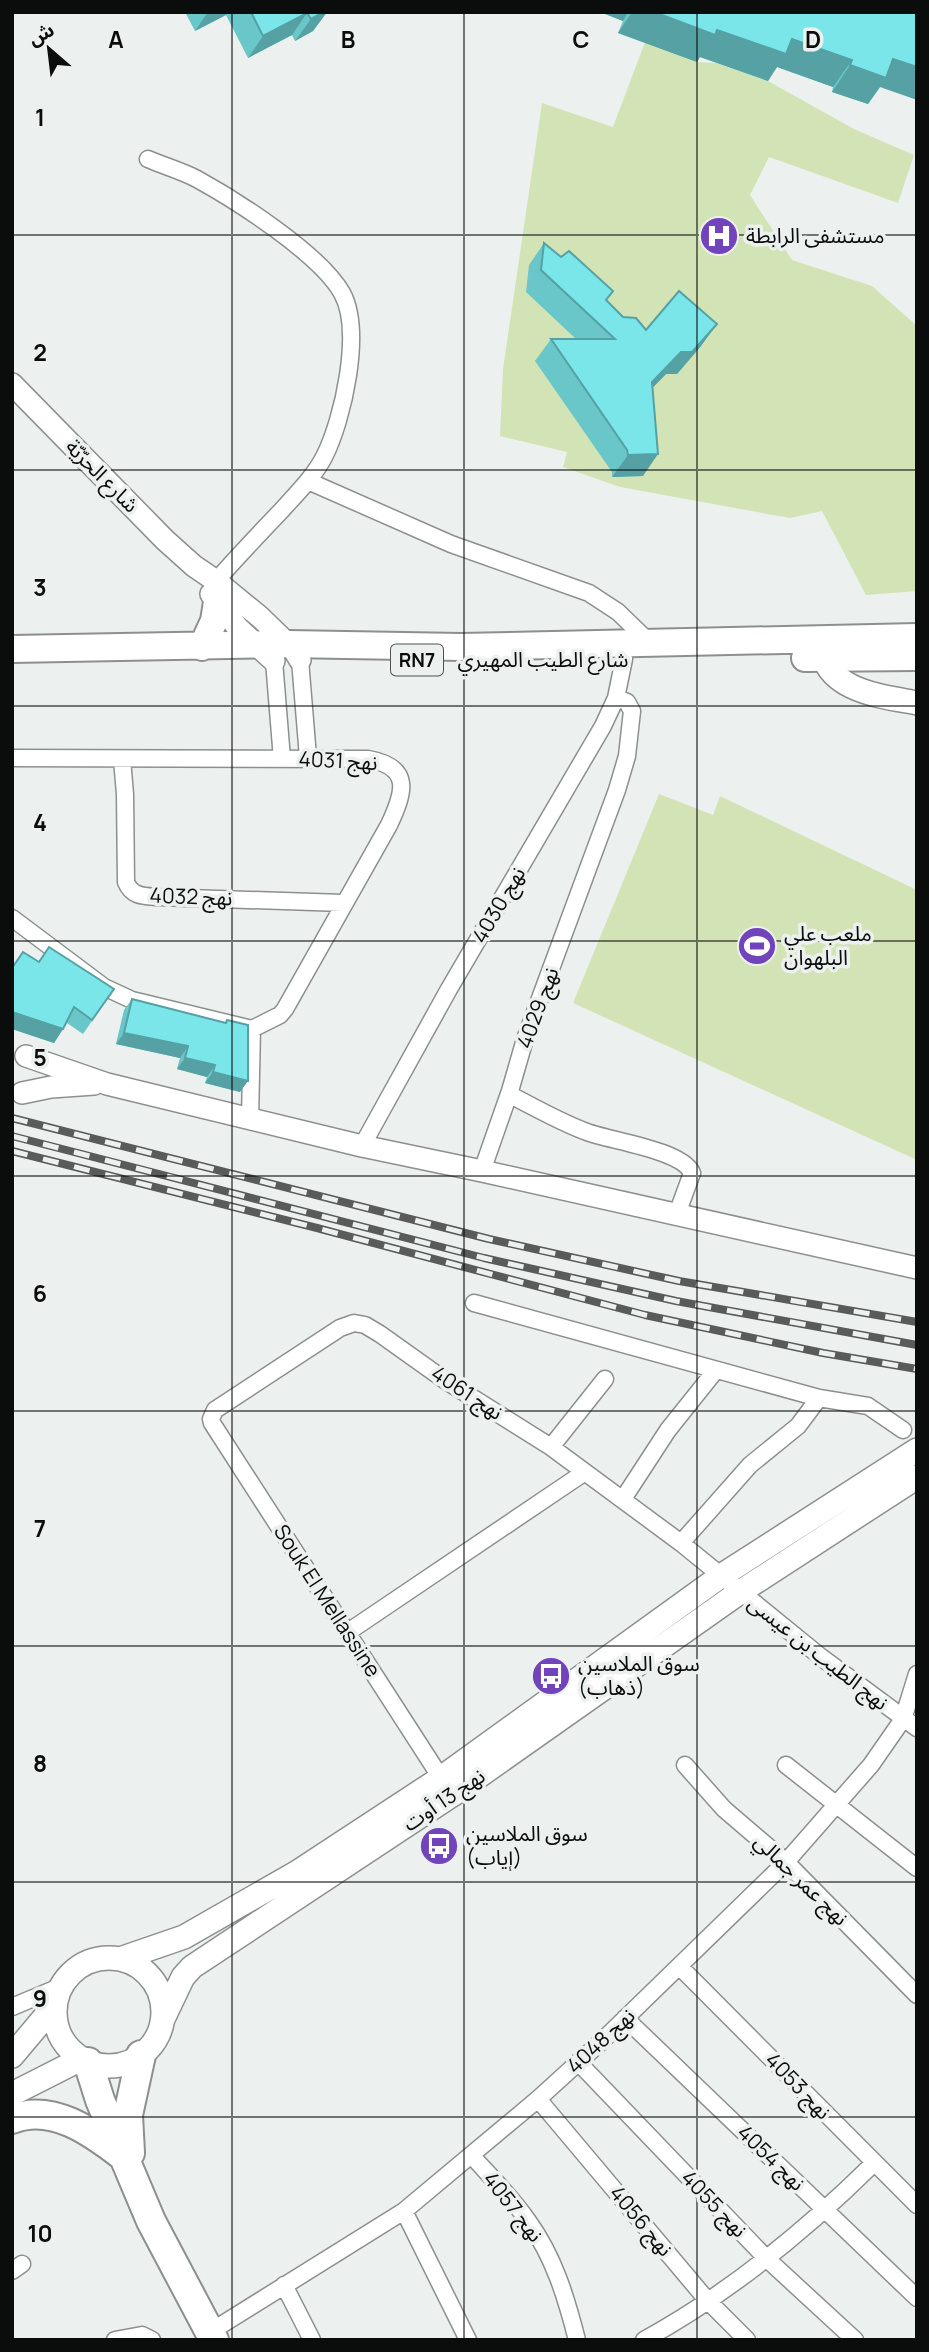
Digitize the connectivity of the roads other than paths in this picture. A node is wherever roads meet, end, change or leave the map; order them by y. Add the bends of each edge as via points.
1 (148, 159) dead end
2 (12, 384) edge
3 (308, 481) junction
4 (216, 592) junction
5 (917, 637) edge
6 (650, 643) junction
7 (202, 647) junction
8 (821, 648) junction
9 (12, 649) edge
10 (279, 653) junction
11 (917, 657) edge
12 (624, 659) junction
13 (12, 666) edge
14 (616, 698) junction
15 (917, 703) edge
16 (308, 757) junction
17 (12, 758) edge
18 (282, 759) junction
19 (122, 760) junction
20 (343, 903) junction
21 (12, 918) edge
22 (252, 1029) junction
23 (19, 1054) edge
24 (107, 1084) junction
25 (510, 1091) junction
26 (17, 1093) edge
27 (250, 1119) junction
28 (362, 1146) junction
29 (482, 1171) junction
30 (677, 1214) junction
31 (917, 1268) edge
32 (474, 1303) dead end
33 (716, 1370) junction
34 (605, 1380) dead end
35 (819, 1398) junction
36 (212, 1423) joint
37 (903, 1430) dead end
38 (551, 1447) junction
39 (917, 1450) edge
40 (585, 1472) junction
41 (917, 1477) edge
42 (623, 1499) junction
43 (681, 1543) junction
44 (721, 1576) junction
45 (740, 1592) junction
46 (348, 1632) junction
47 (917, 1674) edge
48 (910, 1724) edge
49 (685, 1765) dead end
50 (786, 1765) dead end
51 (441, 1778) junction
52 (836, 1805) junction
53 (786, 1862) junction
54 (917, 1868) edge
55 (120, 1959) junction
56 (680, 1967) junction
57 (58, 1995) junction
58 (917, 1995) edge
59 (12, 2007) edge
60 (625, 2018) junction
61 (163, 2019) junction
62 (141, 2055) junction
63 (12, 2056) edge
64 (84, 2060) junction
65 (578, 2062) junction
66 (12, 2094) edge
67 (538, 2099) junction
68 (12, 2119) edge
69 (472, 2156) junction
70 (873, 2164) junction
71 (128, 2166) junction
72 (917, 2205) edge
73 (824, 2208) junction
74 (404, 2211) junction
75 (766, 2259) junction
76 (284, 2285) junction
77 (917, 2298) edge
78 (708, 2300) junction
79 (212, 2336) edge
80 (651, 2338) edge
81 (116, 2340) edge
82 (152, 2340) edge
83 (312, 2340) edge
84 (468, 2340) edge
85 (577, 2340) edge
86 (747, 2340) edge
87 (855, 2340) edge

1 - 3 street via 195,178 247,209 312,258 344,295 351,344 342,408 323,458
2 - 4 street, شارع الحرّيّة
3 - 4 street
3 - 6 street via 441,540 589,593 618,612
4 - 7 main road via 214,621
4 - 10 street, شارع الحرّيّة via 238,628
4 - 10 street, شارع الحرّيّة via 260,617
5 - 8 main road, RN7
6 - 8 main road, شارع الطيب المهيري / RN7
6 - 10 main road, شارع الطيب المهيري / RN7
7 - 9 main road, شارع الطيب المهيري / RN7
7 - 10 main road, شارع الطيب المهيري / RN7
8 - 11 main road, RN7
8 - 12 main road, شارع الطيب المهيري / RN7
8 - 15 main road via 832,674 860,691
10 - 12 main road, شارع الطيب المهيري / RN7
10 - 13 main road, شارع الطيب المهيري / RN7
10 - 16 street
10 - 18 street
12 - 14 street, نهج 4030
14 - 25 street, نهج 4029 via 627,702 632,711 627,756
14 - 28 street, نهج 4030
16 - 18 street, نهج 4031
16 - 20 street, نهج 4031 via 383,762 394,768 401,787 402,797 389,825
17 - 19 street, نهج 4031
18 - 19 street, نهج 4031
19 - 20 street, نهج 4032 via 126,882 132,892 158,897
20 - 22 street, نهج 4031 via 285,1009
21 - 22 street via 104,987 132,1000
22 - 27 street
23 - 24 street
23 - 26 street via 34,1066 35,1079
24 - 26 street
24 - 27 street
25 - 29 street
25 - 30 street via 587,1132 684,1163 692,1173
27 - 28 street
28 - 29 street
29 - 30 street
30 - 31 street
32 - 33 street
33 - 35 street
33 - 42 street via 668,1430
34 - 38 street
35 - 37 street via 868,1406
35 - 43 street via 798,1426 750,1465
36 - 38 street, نهج 4061 via 215,1410 354,1323 380,1334
36 - 46 street, Souk El Mellassine
38 - 40 street, نهج 4061
39 - 44 main road, نهج 13 أوت
40 - 42 street, نهج 4061
40 - 46 street
41 - 45 main road, نهج 13 أوت
42 - 43 street, نهج 4061
43 - 44 street, نهج 4061
44 - 45 street, نهج الطيب بن عيسى
44 - 51 main road, نهج 13 أوت
45 - 48 street, نهج الطيب بن عيسى
45 - 61 main road, نهج 13 أوت via 452,1795 192,1967
46 - 51 street, Souk El Mellassine
47 - 48 street, نهج 4048
48 - 52 street, نهج 4048
49 - 53 street, نهج عمر جمالي via 724,1810
50 - 52 street
51 - 55 main road, نهج 13 أوت via 226,1914 184,1937
52 - 53 street, نهج 4048
52 - 54 street
53 - 56 street, نهج 4048
53 - 58 street, نهج عمر جمالي
55 - 57 main road via 86,1963 72,1972
55 - 61 main road via 135,1965 152,1981
56 - 60 street, نهج 4048
56 - 70 street, نهج 4053
57 - 59 street
57 - 63 main road
57 - 64 main road via 55,2021 60,2036
60 - 65 street, نهج 4048
60 - 73 street, نهج 4054
61 - 62 main road via 152,2045
62 - 64 main road via 115,2066
62 - 71 highway via 128,2115
64 - 66 main road
64 - 71 highway
65 - 67 street, نهج 4048
65 - 75 street, نهج 4055
67 - 69 street, نهج 4048
67 - 78 street, نهج 4056
68 - 71 highway via 27,2113 65,2119 103,2140
69 - 74 street, نهج 4048
69 - 85 street, نهج 4057 via 545,2247 566,2296
70 - 72 street, نهج 4053
70 - 73 street
71 - 79 highway via 161,2244
73 - 75 street
73 - 77 street, نهج 4054
74 - 76 street, نهج 4048
74 - 84 street
75 - 78 street
75 - 87 street, نهج 4055
76 - 79 street, نهج 4048
76 - 83 street
78 - 80 street
78 - 86 street, نهج 4056
81 - 82 street via 142,2334

